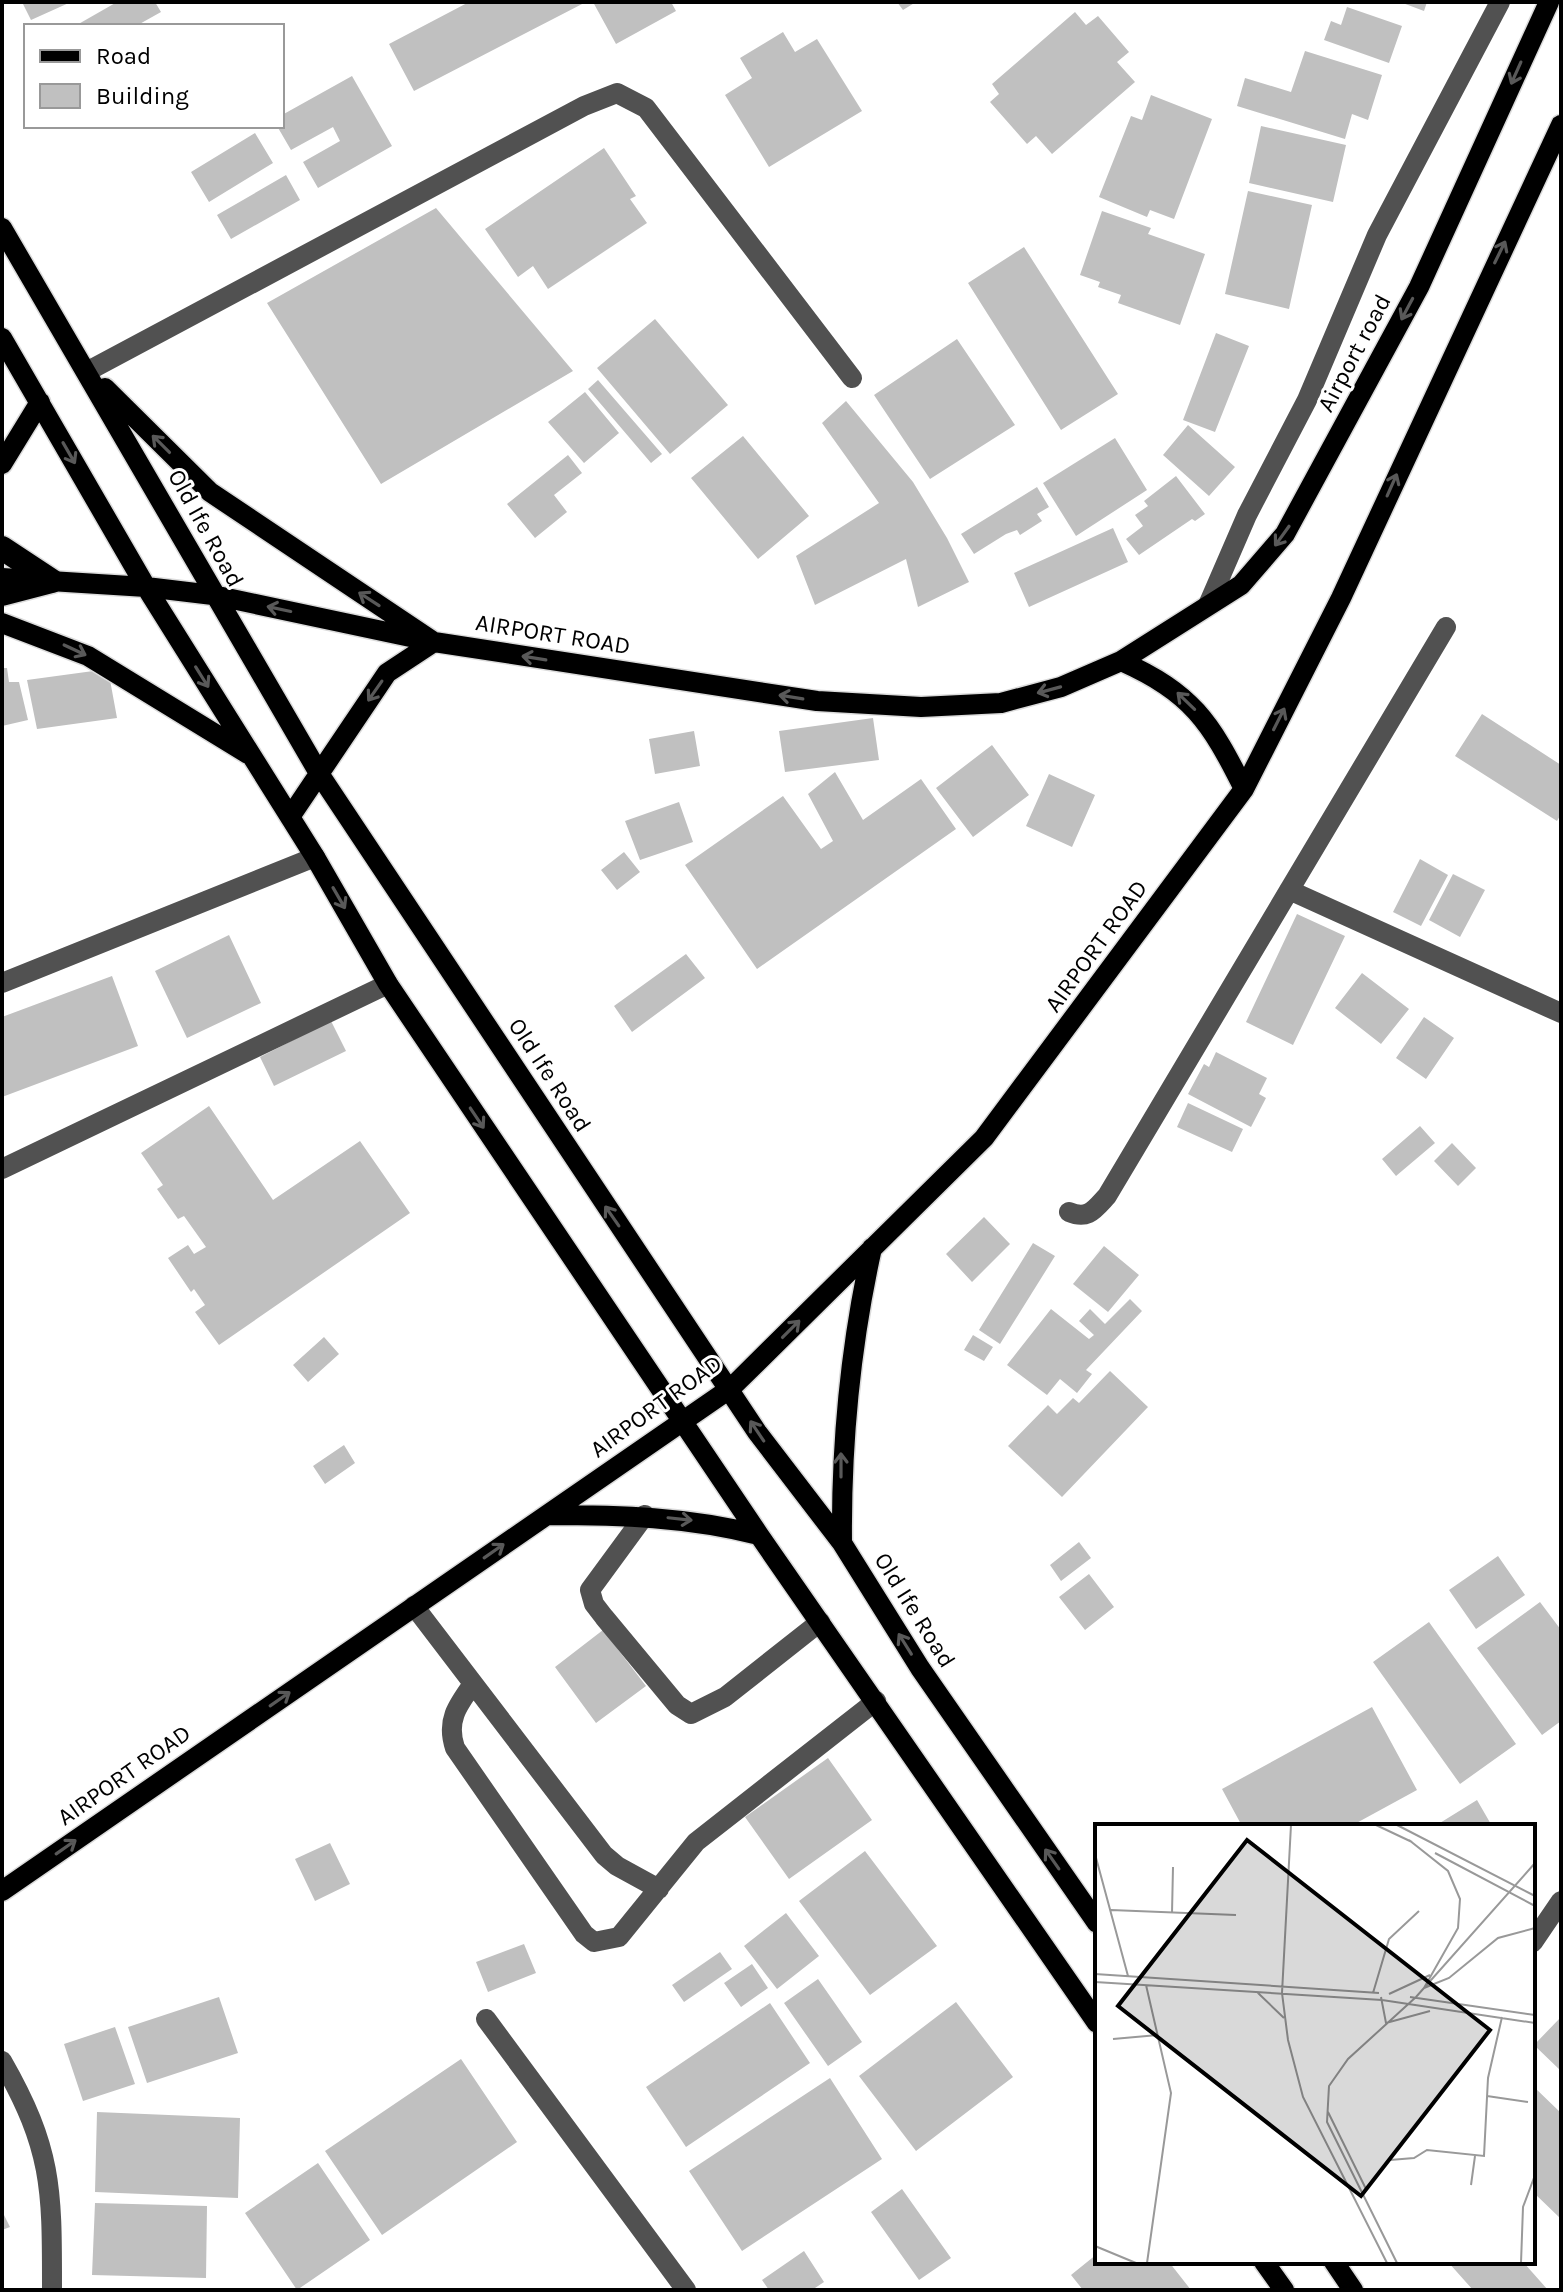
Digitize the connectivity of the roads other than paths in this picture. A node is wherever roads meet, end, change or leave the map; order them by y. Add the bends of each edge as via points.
1 (1500, 2) edge
2 (1549, 2) edge
3 (1561, 125) edge
4 (2, 228) edge
5 (2, 338) edge
6 (88, 371) junction
7 (852, 378) dead end
8 (40, 402) junction
9 (2, 464) edge
10 (2, 548) edge
11 (2, 578) edge
12 (52, 581) junction
13 (146, 587) junction
14 (2, 594) edge
15 (213, 595) junction
16 (1208, 605) junction
17 (2, 623) edge
18 (1446, 627) dead end
19 (434, 642) junction
20 (1121, 661) junction
21 (252, 757) junction
22 (320, 775) junction
23 (1244, 789) junction
24 (290, 817) junction
25 (315, 857) junction
26 (1289, 890) junction
27 (2, 983) edge
28 (388, 984) junction
29 (1561, 1013) edge
30 (2, 1169) edge
31 (1069, 1212) dead end
32 (872, 1248) junction
33 (731, 1388) junction
34 (684, 1420) junction
35 (547, 1515) junction
36 (645, 1515) junction
37 (759, 1535) junction
38 (842, 1543) junction
39 (414, 1606) junction
40 (820, 1622) junction
41 (473, 1684) junction
42 (876, 1701) junction
43 (659, 1889) junction
44 (2, 1891) edge
45 (1561, 1901) edge
46 (1095, 1920) edge
47 (1546, 1924) junction
48 (1535, 1939) edge
49 (1561, 1940) edge
50 (486, 2019) dead end
51 (1095, 2020) edge
52 (2, 2061) edge
53 (1265, 2264) edge
54 (1335, 2264) edge
55 (52, 2290) edge
56 (686, 2290) edge
57 (1284, 2290) edge
58 (1353, 2290) edge

1 - 16 street via 1377,235 1307,400 1247,515
2 -> 16 main road, Airport road via 1419,287 1300,508 1241,585
23 -> 3 main road via 1341,598
4 - 6 main road, Old Ife Road
5 - 8 main road
6 - 7 street via 617,93 646,108
6 - 15 main road, Old Ife Road
19 -> 6 main road via 210,492
8 - 9 main road
8 -> 13 main road
10 - 12 highway
11 - 12 main road, AIRPORT ROAD
12 - 13 main road, AIRPORT ROAD
12 - 14 highway
13 - 15 main road, AIRPORT ROAD
13 -> 21 main road
19 -> 15 main road, AIRPORT ROAD
15 - 22 main road, Old Ife Road
16 - 20 main road, Airport road
17 -> 21 main road via 88,656
18 - 26 street
20 -> 19 main road, AIRPORT ROAD via 1061,687 1001,703 921,707 817,701
19 -> 22 main road via 387,673
23 -> 20 main road via 1217,736 1191,704 1164,680
21 - 24 main road
22 - 24 main road
33 -> 22 main road, Old Ife Road
23 - 32 main road, AIRPORT ROAD via 984,1138
24 - 25 main road
25 - 27 street
25 -> 28 main road
26 - 29 street
26 - 31 street via 1107,1196 1091,1214
28 - 30 street
28 -> 34 main road
33 -> 32 main road, AIRPORT ROAD
38 -> 32 main road via 841,1457 848,1374
33 - 34 main road, AIRPORT ROAD
38 -> 33 main road, Old Ife Road via 757,1432
34 - 35 main road, AIRPORT ROAD
34 - 37 main road
35 - 36 main road
39 -> 35 main road, AIRPORT ROAD
36 -> 37 main road
36 - 40 street via 590,1590 604,1617 677,1705 691,1714 725,1697
37 - 40 main road
46 -> 38 main road, Old Ife Road via 920,1668
39 - 41 street
44 -> 39 main road, AIRPORT ROAD
40 - 42 main road
41 - 43 street via 604,1855
41 - 43 street via 453,1711 450,1732 455,1748 584,1934 594,1942 619,1937
42 - 43 street via 696,1842
42 - 51 main road
45 - 47 street
47 - 48 street
47 - 49 street
50 - 56 street
52 - 55 street via 38,2132 49,2174
53 - 57 main road
54 - 58 main road

